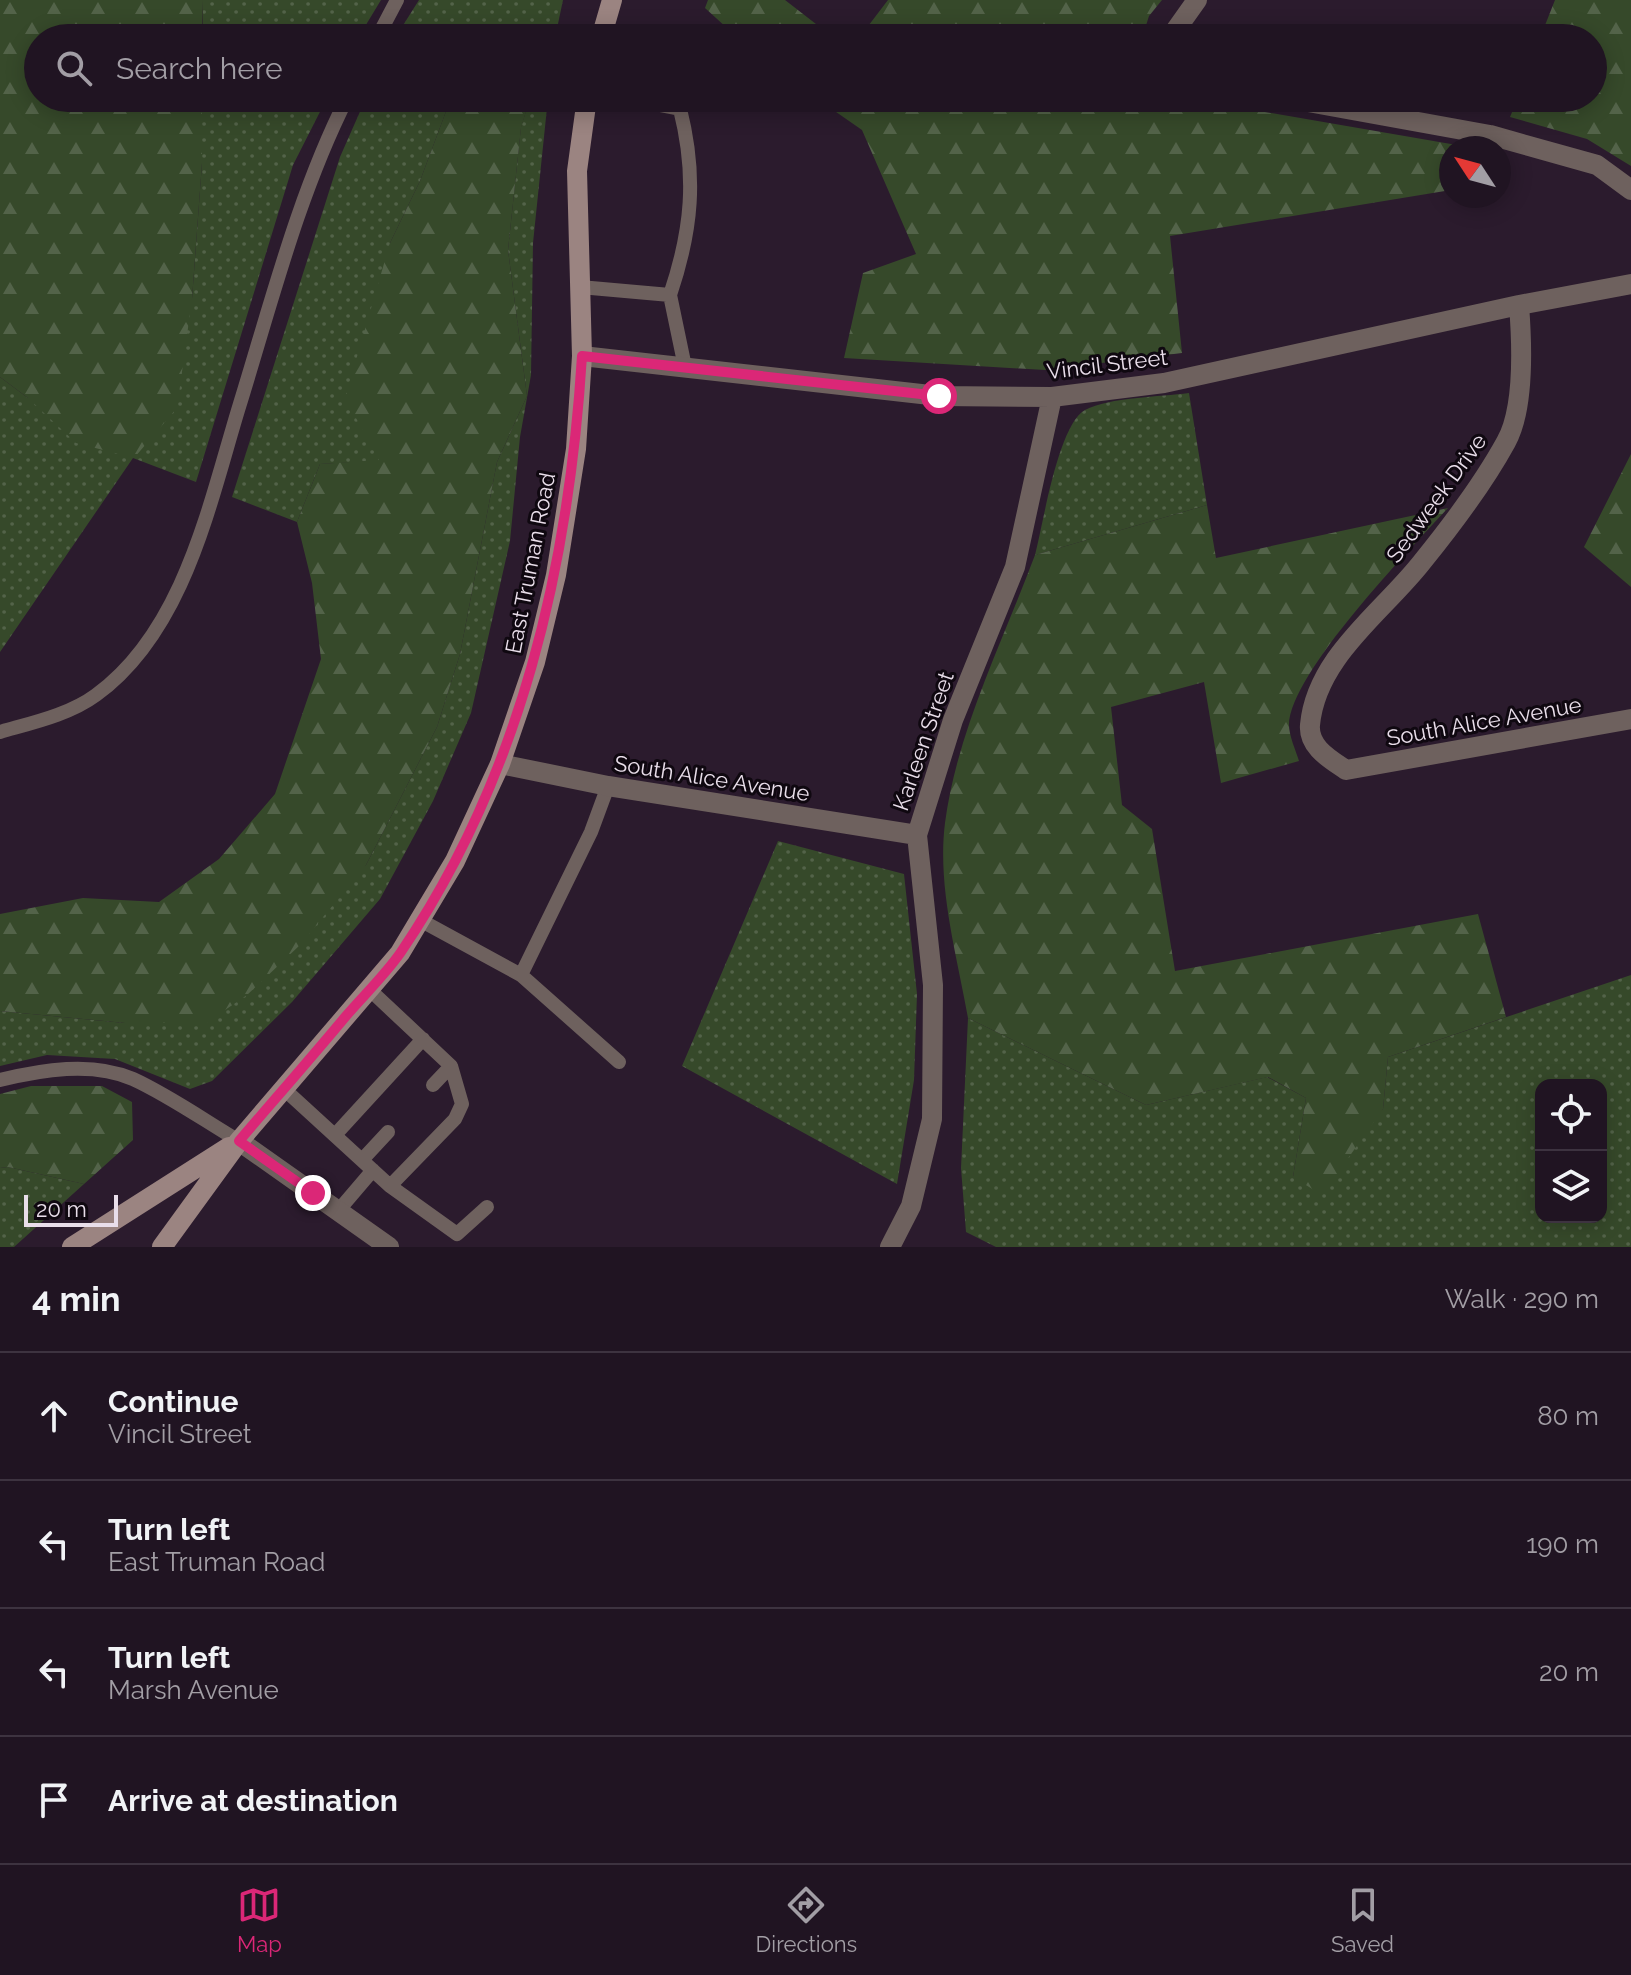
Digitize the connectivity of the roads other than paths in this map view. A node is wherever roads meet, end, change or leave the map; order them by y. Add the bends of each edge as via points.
1 (397, 0) edge
2 (612, 0) edge
3 (1197, 0) edge
4 (384, 24) edge
5 (605, 24) edge
6 (1179, 24) edge
7 (340, 112) edge
8 (585, 112) edge
9 (681, 112) edge
10 (1363, 112) edge
11 (1631, 190) edge
12 (1631, 284) edge
13 (580, 287) junction
14 (670, 295) junction
15 (1519, 305) junction
16 (582, 356) junction
17 (685, 367) junction
18 (1052, 397) junction
19 (1631, 719) edge
20 (0, 732) edge
21 (500, 764) junction
22 (1346, 770) joint
23 (608, 786) junction
24 (917, 835) junction
25 (420, 920) junction
26 (521, 975) junction
27 (369, 989) junction
28 (423, 1039) junction
29 (619, 1062) dead end
30 (451, 1066) junction
31 (0, 1080) edge
32 (433, 1085) dead end
33 (284, 1089) junction
34 (388, 1132) dead end
35 (335, 1135) junction
36 (239, 1141) junction
37 (368, 1165) junction
38 (390, 1186) junction
39 (487, 1207) dead end
40 (338, 1211) junction
41 (72, 1247) edge
42 (162, 1247) edge
43 (389, 1247) edge
44 (890, 1247) edge

1 - 4 lane
2 - 5 main road
3 - 6 street
7 - 20 lane via 286,255 200,534 177,589 142,650 95,696
8 - 13 main road, East Truman Road via 577,171
9 - 14 lane via 692,155 686,247
10 - 11 street via 1490,135 1597,165
12 - 15 street, Vincil Street
13 - 14 lane
13 - 16 main road, East Truman Road
14 - 17 lane
15 - 18 street, Vincil Street via 1164,383
15 - 22 street, Sedweek Drive via 1524,363 1507,440 1421,564 1362,628 1322,683 1310,727 1319,752
16 - 17 street, Vincil Street
16 - 21 main road, East Truman Road via 576,449 556,575 535,662
17 - 18 street, Vincil Street via 939,396
18 - 24 street, Karleen Street via 1015,567 953,720
19 - 22 street, South Alice Avenue
21 - 23 street, South Alice Avenue
21 - 25 main road, East Truman Road via 455,861
23 - 24 street, South Alice Avenue
23 - 26 lane
24 - 44 street, Karleen Street via 933,985 932,1119 911,1206
25 - 26 lane
25 - 27 main road, East Truman Road
26 - 29 lane
27 - 28 lane
27 - 33 main road, East Truman Road
28 - 30 lane
28 - 35 lane
30 - 32 lane
30 - 38 lane via 462,1104 455,1119
31 - 36 lane via 41,1070 78,1069 131,1078
33 - 35 lane
33 - 36 main road, East Truman Road
34 - 37 lane
35 - 37 lane
36 - 40 street
36 - 41 main road, East Truman Road
36 - 42 main road, East Truman Road
37 - 38 lane
37 - 40 lane
38 - 39 lane via 457,1234
40 - 43 street

